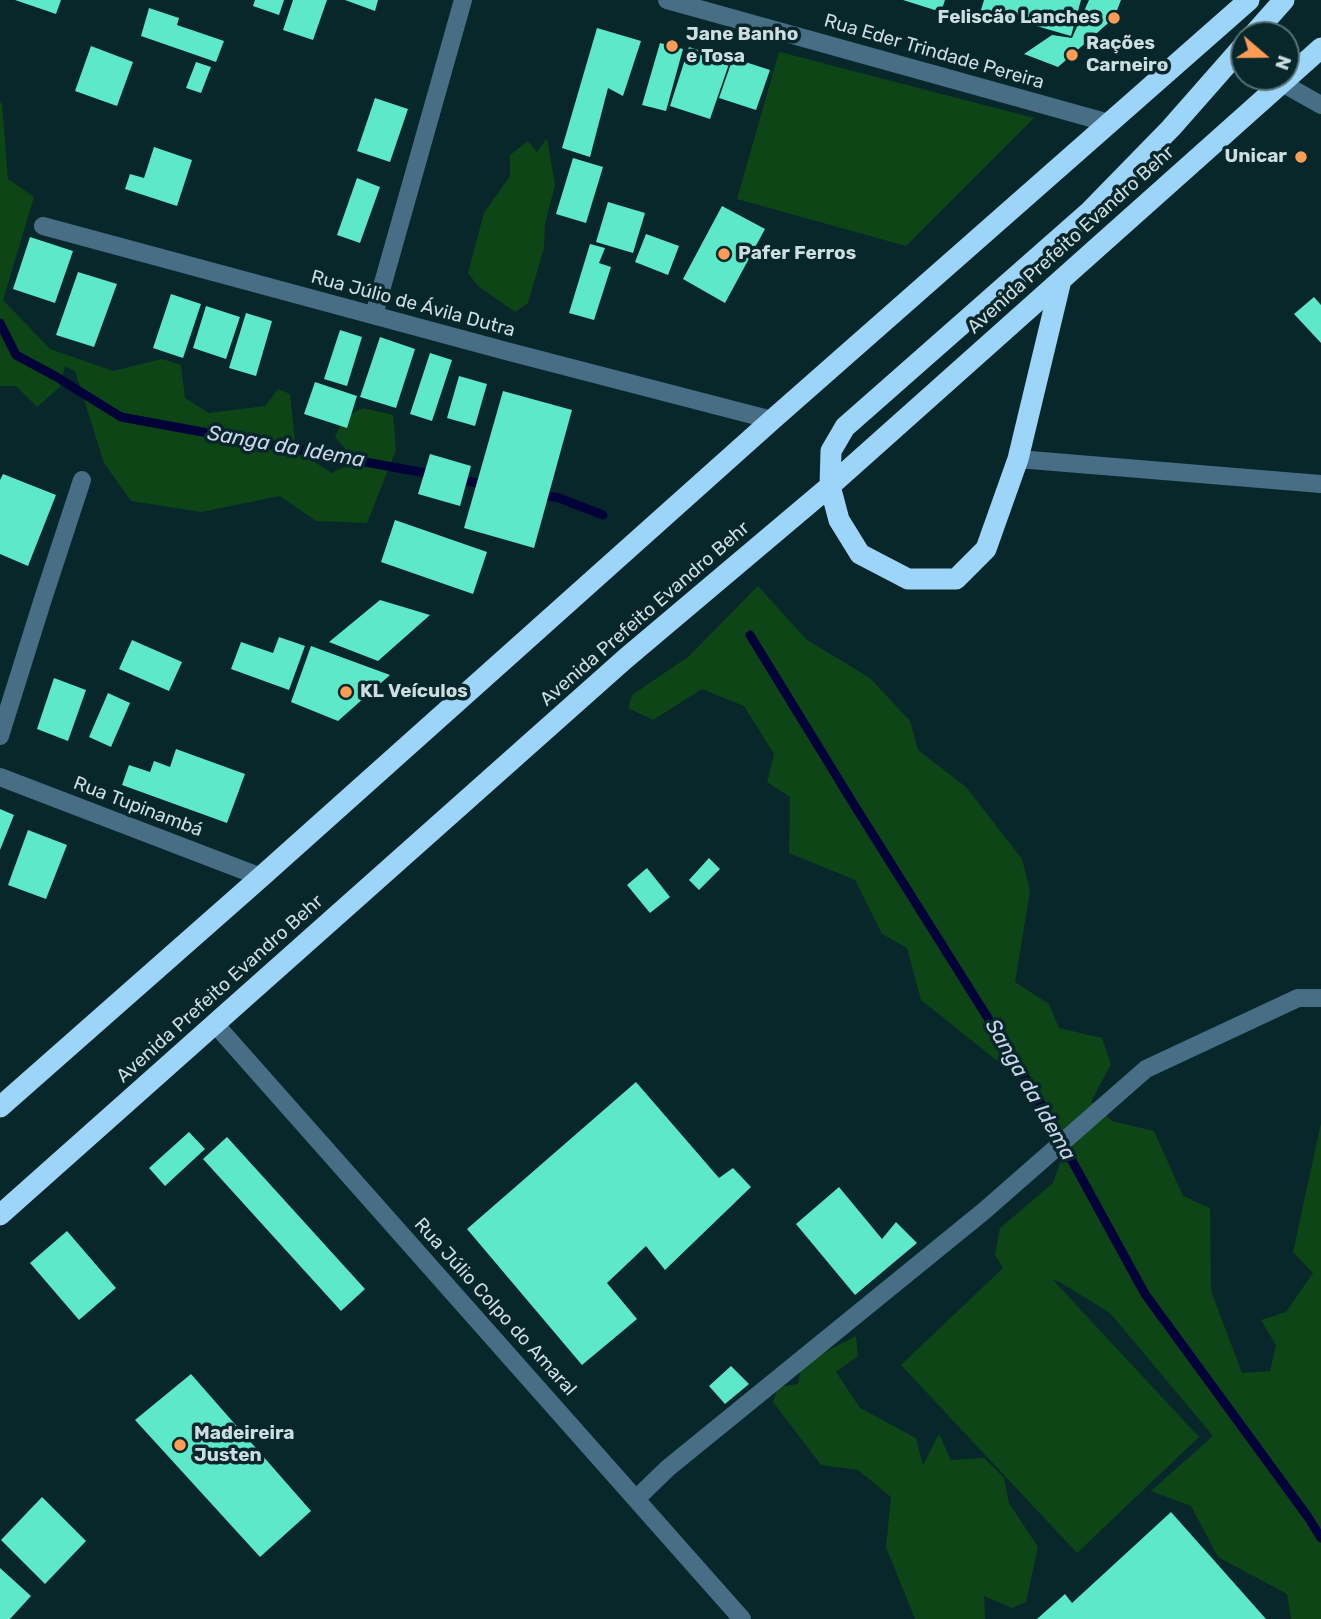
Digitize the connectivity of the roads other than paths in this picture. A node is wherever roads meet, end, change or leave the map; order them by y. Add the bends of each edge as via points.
1 (463, 0) edge
2 (667, 0) edge
3 (1249, 0) edge
4 (1283, 0) edge
5 (1265, 21) edge
6 (1321, 48) edge
7 (1230, 61) edge
8 (1300, 67) edge
9 (1273, 91) edge
10 (1296, 91) edge
11 (1321, 105) edge
12 (1109, 123) junction
13 (43, 226) dead end
14 (1061, 280) junction
15 (374, 315) junction
16 (772, 420) junction
17 (1018, 459) junction
18 (82, 480) dead end
19 (1321, 484) edge
20 (830, 486) junction
21 (0, 736) edge
22 (0, 778) edge
23 (261, 877) junction
24 (1321, 998) edge
25 (215, 1024) junction
26 (0, 1106) edge
27 (0, 1215) edge
28 (636, 1499) junction
29 (743, 1619) edge

1 - 15 street
2 - 12 street, Rua Eder Trindade Pereira
3 - 12 highway
4 - 5 highway
6 - 8 highway, Avenida Prefeito Evandro Behr
7 - 20 highway via 1088,213 845,427 831,451
9 - 14 highway, Avenida Prefeito Evandro Behr
10 - 11 street
12 - 16 highway
13 - 15 street, Rua Júlio de Ávila Dutra
14 - 17 highway
14 - 20 highway, Avenida Prefeito Evandro Behr
15 - 16 street, Rua Júlio de Ávila Dutra
16 - 23 highway
17 - 19 street
17 - 20 highway via 986,549 956,579 908,579 860,554 839,520
18 - 21 street
20 - 25 highway, Avenida Prefeito Evandro Behr via 625,659
22 - 23 street, Rua Tupinambá
23 - 26 highway
24 - 28 street via 1298,998 1146,1069 984,1211
25 - 27 highway, Avenida Prefeito Evandro Behr
25 - 28 street, Rua Júlio Colpo do Amaral
28 - 29 street, Rua Júlio Colpo do Amaral

